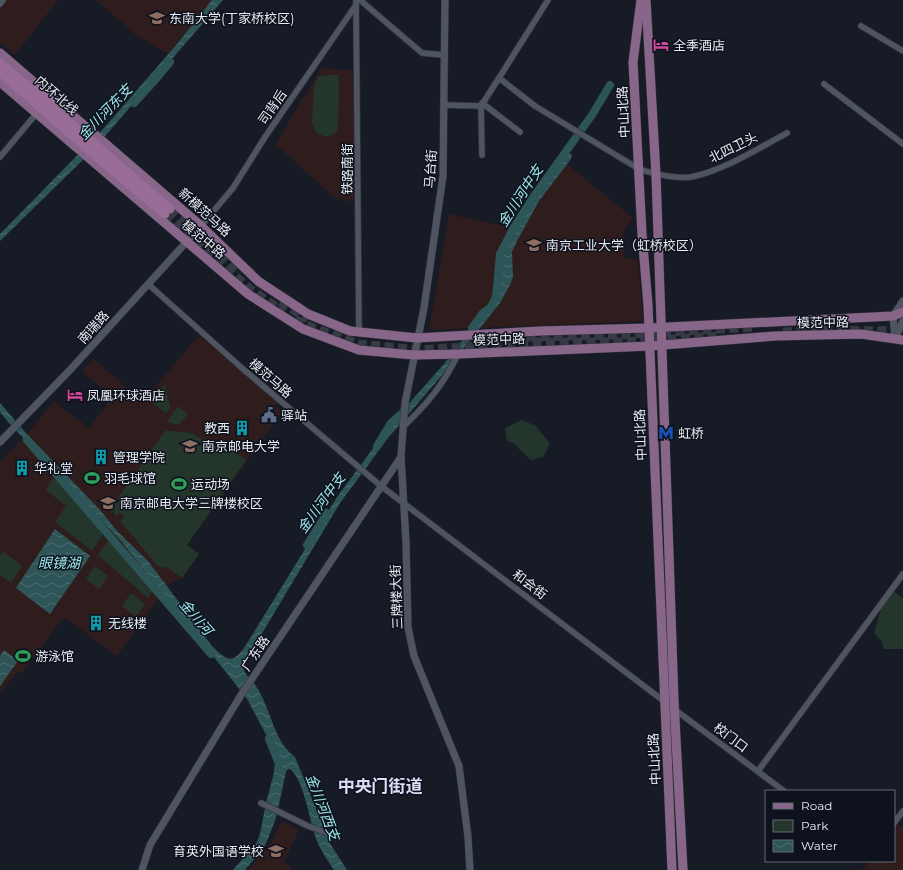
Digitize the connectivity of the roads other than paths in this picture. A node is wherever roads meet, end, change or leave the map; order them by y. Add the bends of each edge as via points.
1 (3, 0) edge
2 (445, 0) edge
3 (548, 0) edge
4 (641, 0) edge
5 (646, 0) edge
6 (358, 1) edge
7 (0, 4) edge
8 (861, 26) dead end
9 (903, 51) edge
10 (0, 53) edge
11 (444, 55) junction
12 (0, 63) edge
13 (0, 72) edge
14 (499, 78) junction
15 (0, 82) edge
16 (824, 84) dead end
17 (38, 86) joint
18 (23, 101) junction
19 (481, 104) junction
20 (444, 105) junction
21 (36, 114) junction
22 (62, 126) junction
23 (520, 132) dead end
24 (787, 132) dead end
25 (77, 134) junction
26 (903, 144) edge
27 (109, 152) junction
28 (482, 155) dead end
29 (0, 157) edge
30 (96, 160) junction
31 (639, 169) junction
32 (656, 175) junction
33 (202, 226) junction
34 (187, 241) junction
35 (148, 284) junction
36 (903, 301) edge
37 (903, 312) edge
38 (893, 316) junction
39 (903, 321) edge
40 (660, 327) junction
41 (649, 328) junction
42 (359, 332) junction
43 (417, 338) junction
44 (899, 339) edge
45 (661, 345) junction
46 (650, 346) junction
47 (458, 354) junction
48 (414, 355) junction
49 (403, 427) junction
50 (0, 442) edge
51 (401, 457) junction
52 (382, 486) junction
53 (404, 501) junction
54 (903, 574) edge
55 (664, 702) junction
56 (674, 709) junction
57 (758, 771) junction
58 (783, 790) edge
59 (261, 803) dead end
60 (903, 811) edge
61 (895, 822) edge
62 (327, 833) dead end
63 (142, 870) edge
64 (470, 870) edge
65 (672, 870) edge
66 (682, 870) edge

1 - 7 street
2 - 11 street, 马台街
3 - 14 street
4 - 31 main road, 中山北路 via 633,62
5 - 32 main road, 中山北路
6 - 11 street via 422,53
6 - 33 street, 司背后 via 233,188
6 - 42 street, 铁路南街
8 - 9 street
10 - 17 main road
11 - 20 street, 马台街
12 - 25 highway, 内环北线
13 - 22 highway, 内环北线
14 - 19 street
14 - 31 street, 北四卫头 via 534,106
15 - 18 main road
16 - 26 street
17 - 25 highway
18 - 21 main road
18 - 22 highway
19 - 20 street
19 - 23 street
19 - 28 street
20 - 43 street, 马台街 via 443,176 424,308
21 - 25 main road
21 - 29 street
22 - 25 highway, 内环北线
24 - 32 street, 北四卫头 via 724,166 691,177
25 - 27 highway, 内环北线
25 - 30 highway, 内环北线
27 - 30 highway, 内环北线 via 168,211
27 - 33 main road, 新模范马路
30 - 34 main road, 模范中路 via 143,205
31 - 32 street, 北四卫头
31 - 41 main road, 中山北路
32 - 40 main road, 中山北路
33 - 34 street, 南瑞路
33 - 42 main road, 新模范马路 via 258,280 308,314
34 - 35 street, 南瑞路
34 - 48 main road, 模范中路 via 248,294 303,329 359,350
35 - 50 street, 南瑞路
35 - 52 street, 模范马路 via 237,364
36 - 38 street
37 - 38 main road, 模范中路
38 - 40 main road, 模范中路
38 - 44 street
39 - 44 street
40 - 41 main road, 模范中路
40 - 45 main road, 中山北路
41 - 43 main road, 模范中路
41 - 46 main road, 中山北路
42 - 43 main road, 新模范马路
43 - 48 street, 三牌楼大街
44 - 45 main road, 模范中路 via 861,334 775,336
45 - 46 main road, 模范中路
45 - 56 main road, 中山北路
46 - 47 main road, 模范中路
46 - 55 main road, 中山北路
47 - 48 main road, 模范中路
47 - 49 street via 436,393
48 - 49 street, 三牌楼大街
49 - 51 street, 三牌楼大街
51 - 52 street, 广东路
51 - 53 street, 三牌楼大街
52 - 53 street, 和会街
52 - 63 street, 广东路 via 241,695 150,845
53 - 55 street, 和会街
53 - 64 street, 三牌楼大街 via 408,627 414,656 459,766
54 - 57 street
55 - 56 street, 校门口
55 - 65 main road, 中山北路
56 - 57 street, 校门口
56 - 66 main road, 中山北路
57 - 58 street, 校门口
59 - 62 street
60 - 61 street

